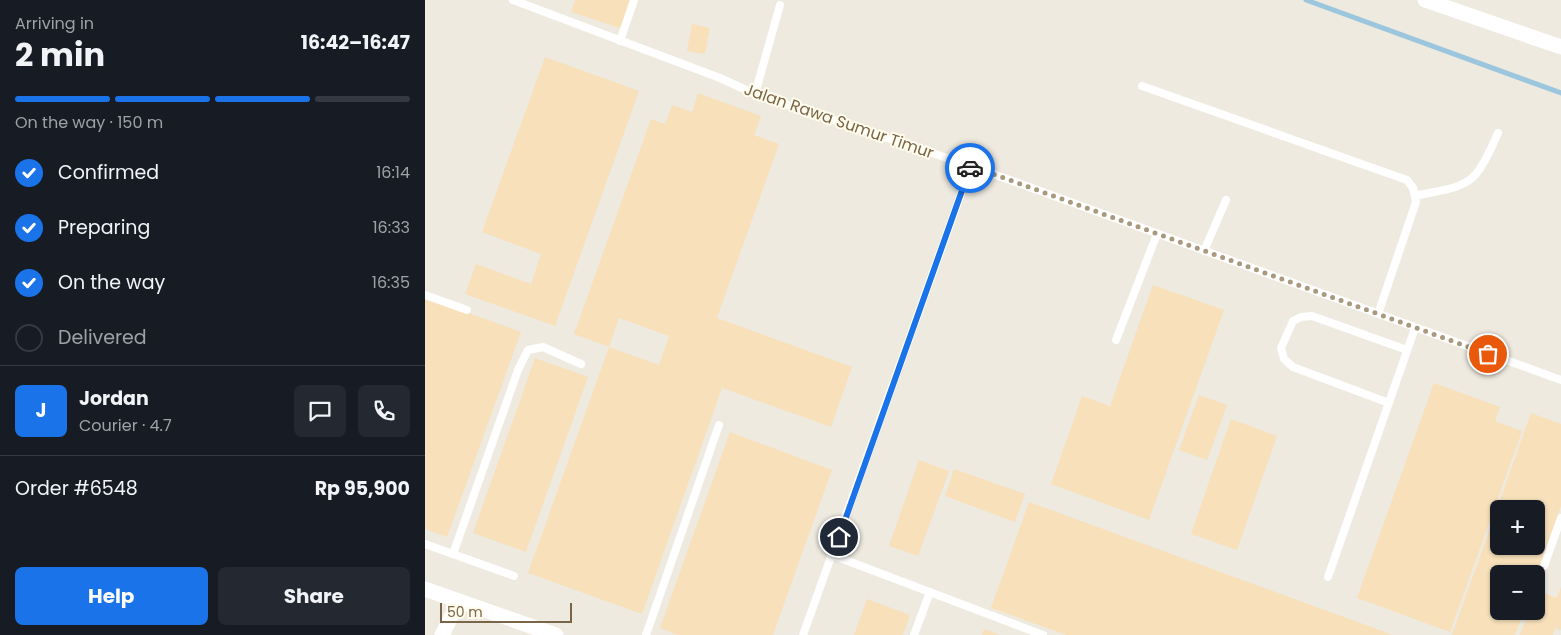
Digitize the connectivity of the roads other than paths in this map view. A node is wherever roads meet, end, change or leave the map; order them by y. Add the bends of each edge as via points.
1 (513, 0) edge
2 (634, 0) edge
3 (1425, 0) edge
4 (780, 5) dead end
5 (620, 41) junction
6 (1561, 47) edge
7 (1142, 86) dead end
8 (755, 94) junction
9 (1498, 133) dead end
10 (971, 166) junction
11 (1415, 196) junction
12 (1226, 200) dead end
13 (1157, 234) junction
14 (1204, 251) junction
15 (425, 295) edge
16 (467, 310) dead end
17 (1378, 314) junction
18 (1415, 328) junction
19 (1116, 340) dead end
20 (1407, 350) junction
21 (581, 364) dead end
22 (1561, 380) edge
23 (1389, 403) junction
24 (719, 425) dead end
25 (1561, 518) edge
26 (425, 544) edge
27 (453, 554) junction
28 (832, 555) junction
29 (1544, 565) edge
30 (514, 576) dead end
31 (1328, 578) dead end
32 (425, 589) edge
33 (930, 592) junction
34 (459, 601) junction
35 (442, 635) edge
36 (555, 635) edge
37 (646, 635) edge
38 (803, 635) edge
39 (914, 635) edge
40 (1043, 635) edge

1 - 5 lane, Jalan Rawa Sumur Timur
2 - 5 lane
3 - 6 street
4 - 8 lane
5 - 8 lane, Jalan Rawa Sumur Timur
7 - 11 lane via 1407,180
8 - 10 lane, Jalan Rawa Sumur Timur
9 - 11 lane via 1482,166 1472,178
10 - 13 lane, Jalan Rawa Sumur Timur
10 - 28 lane
11 - 17 lane via 1412,215
12 - 14 lane
13 - 14 lane, Jalan Rawa Sumur Timur
13 - 19 lane
14 - 17 lane, Jalan Rawa Sumur Timur
15 - 16 lane
17 - 18 lane, Jalan Rawa Sumur Timur
18 - 20 lane
18 - 22 lane, Jalan Rawa Sumur Timur
20 - 23 lane
20 - 23 lane via 1312,316 1301,316 1293,321 1281,348 1284,359 1293,367
21 - 27 lane via 543,347 528,350
23 - 31 lane
24 - 37 lane
25 - 29 lane
26 - 27 lane
27 - 30 lane
28 - 33 lane
28 - 38 lane
32 - 34 street
33 - 39 lane
33 - 40 lane
34 - 35 street
34 - 36 street

